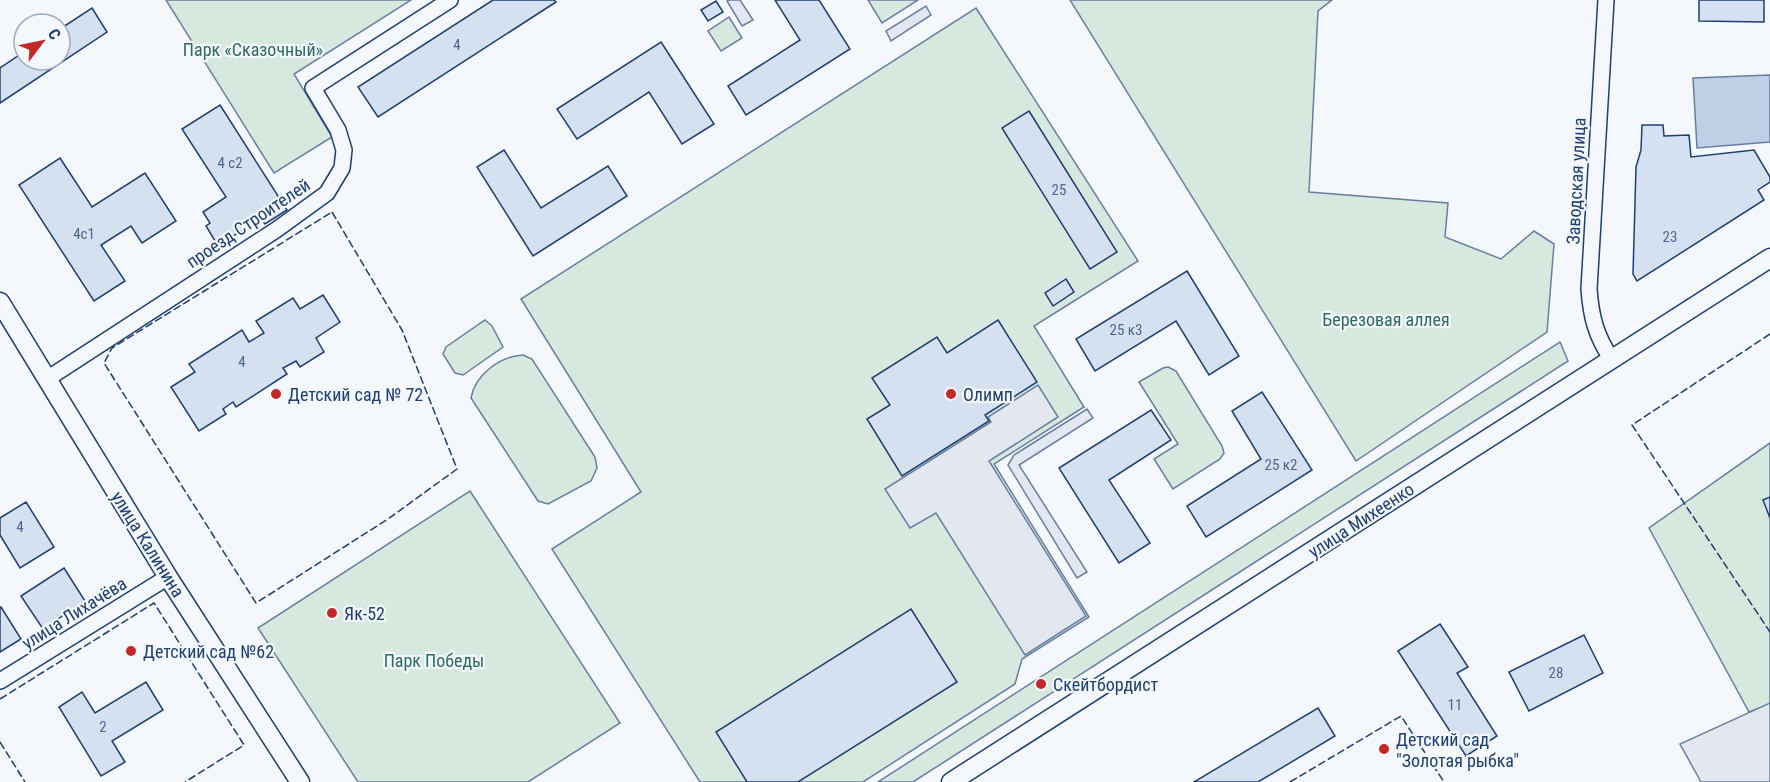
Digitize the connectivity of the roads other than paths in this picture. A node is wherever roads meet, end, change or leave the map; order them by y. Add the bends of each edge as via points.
1 (450, 0) edge
2 (1606, 0) edge
3 (1770, 258) edge
4 (0, 302) edge
5 (1612, 360) junction
6 (47, 379) junction
7 (168, 577) junction
8 (0, 681) edge
9 (300, 782) edge
10 (951, 782) edge

1 - 6 street, проезд Строителей via 314,88 338,130 344,150 342,168 327,193
2 - 5 street, Заводская улица via 1590,289 1595,331
3 - 5 street, улица Михеенко
4 - 6 street, улица Калинина
5 - 10 street, улица Михеенко
6 - 7 street, улица Калинина
7 - 8 street, улица Лихачёва
7 - 9 street, улица Калинина

